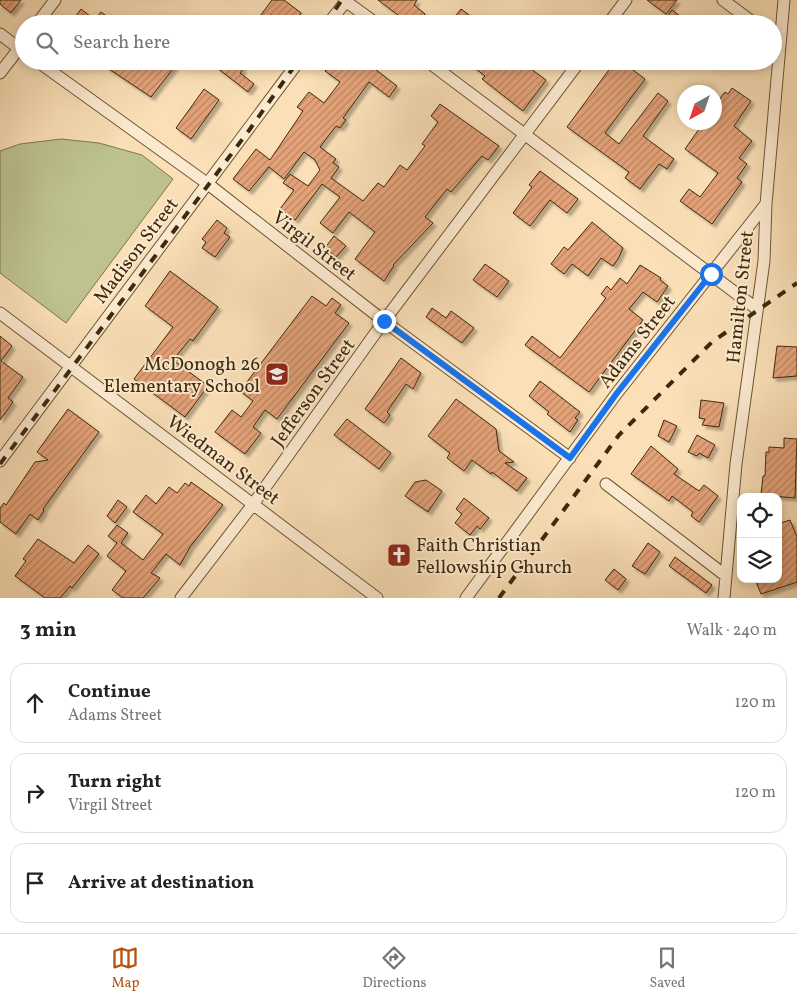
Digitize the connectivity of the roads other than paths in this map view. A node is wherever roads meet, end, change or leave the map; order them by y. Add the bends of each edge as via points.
1 (55, 0) edge
2 (346, 0) edge
3 (626, 0) edge
4 (723, 0) edge
5 (784, 0) edge
6 (44, 15) edge
7 (335, 15) edge
8 (365, 15) edge
9 (615, 15) edge
10 (743, 15) edge
11 (781, 15) edge
12 (0, 34) edge
13 (15, 43) edge
14 (15, 55) edge
15 (50, 70) edge
16 (292, 70) edge
17 (439, 70) edge
18 (573, 70) edge
19 (774, 70) edge
20 (0, 73) edge
21 (524, 134) junction
22 (207, 183) junction
23 (766, 204) junction
24 (711, 274) junction
25 (757, 309) junction
26 (0, 313) edge
27 (384, 321) junction
28 (71, 365) junction
29 (570, 458) junction
30 (0, 461) edge
31 (606, 484) dead end
32 (254, 503) junction
33 (726, 576) junction
34 (181, 598) edge
35 (377, 598) edge
36 (466, 598) edge
37 (724, 598) edge

1 - 6 street
2 - 7 street
2 - 8 street
3 - 9 street
4 - 10 street
5 - 11 street, Hamilton Street
12 - 13 street
14 - 20 street
15 - 22 street, Virgil Street
16 - 22 street, Madison Street
17 - 21 street
18 - 21 street, Jefferson Street
19 - 23 street, Hamilton Street
21 - 24 street
21 - 27 street, Jefferson Street
22 - 27 street, Virgil Street
22 - 28 street, Madison Street
23 - 24 street, Adams Street
23 - 25 street, Hamilton Street via 764,260
24 - 25 street
24 - 29 street, Adams Street
25 - 33 street, Hamilton Street via 736,464
26 - 28 street, Wiedman Street
27 - 29 street, Virgil Street
27 - 32 street, Jefferson Street
28 - 30 street, Madison Street
28 - 32 street, Wiedman Street
29 - 36 street, Adams Street
31 - 33 street
32 - 34 street, Jefferson Street
32 - 35 street, Wiedman Street
33 - 37 street, Hamilton Street

